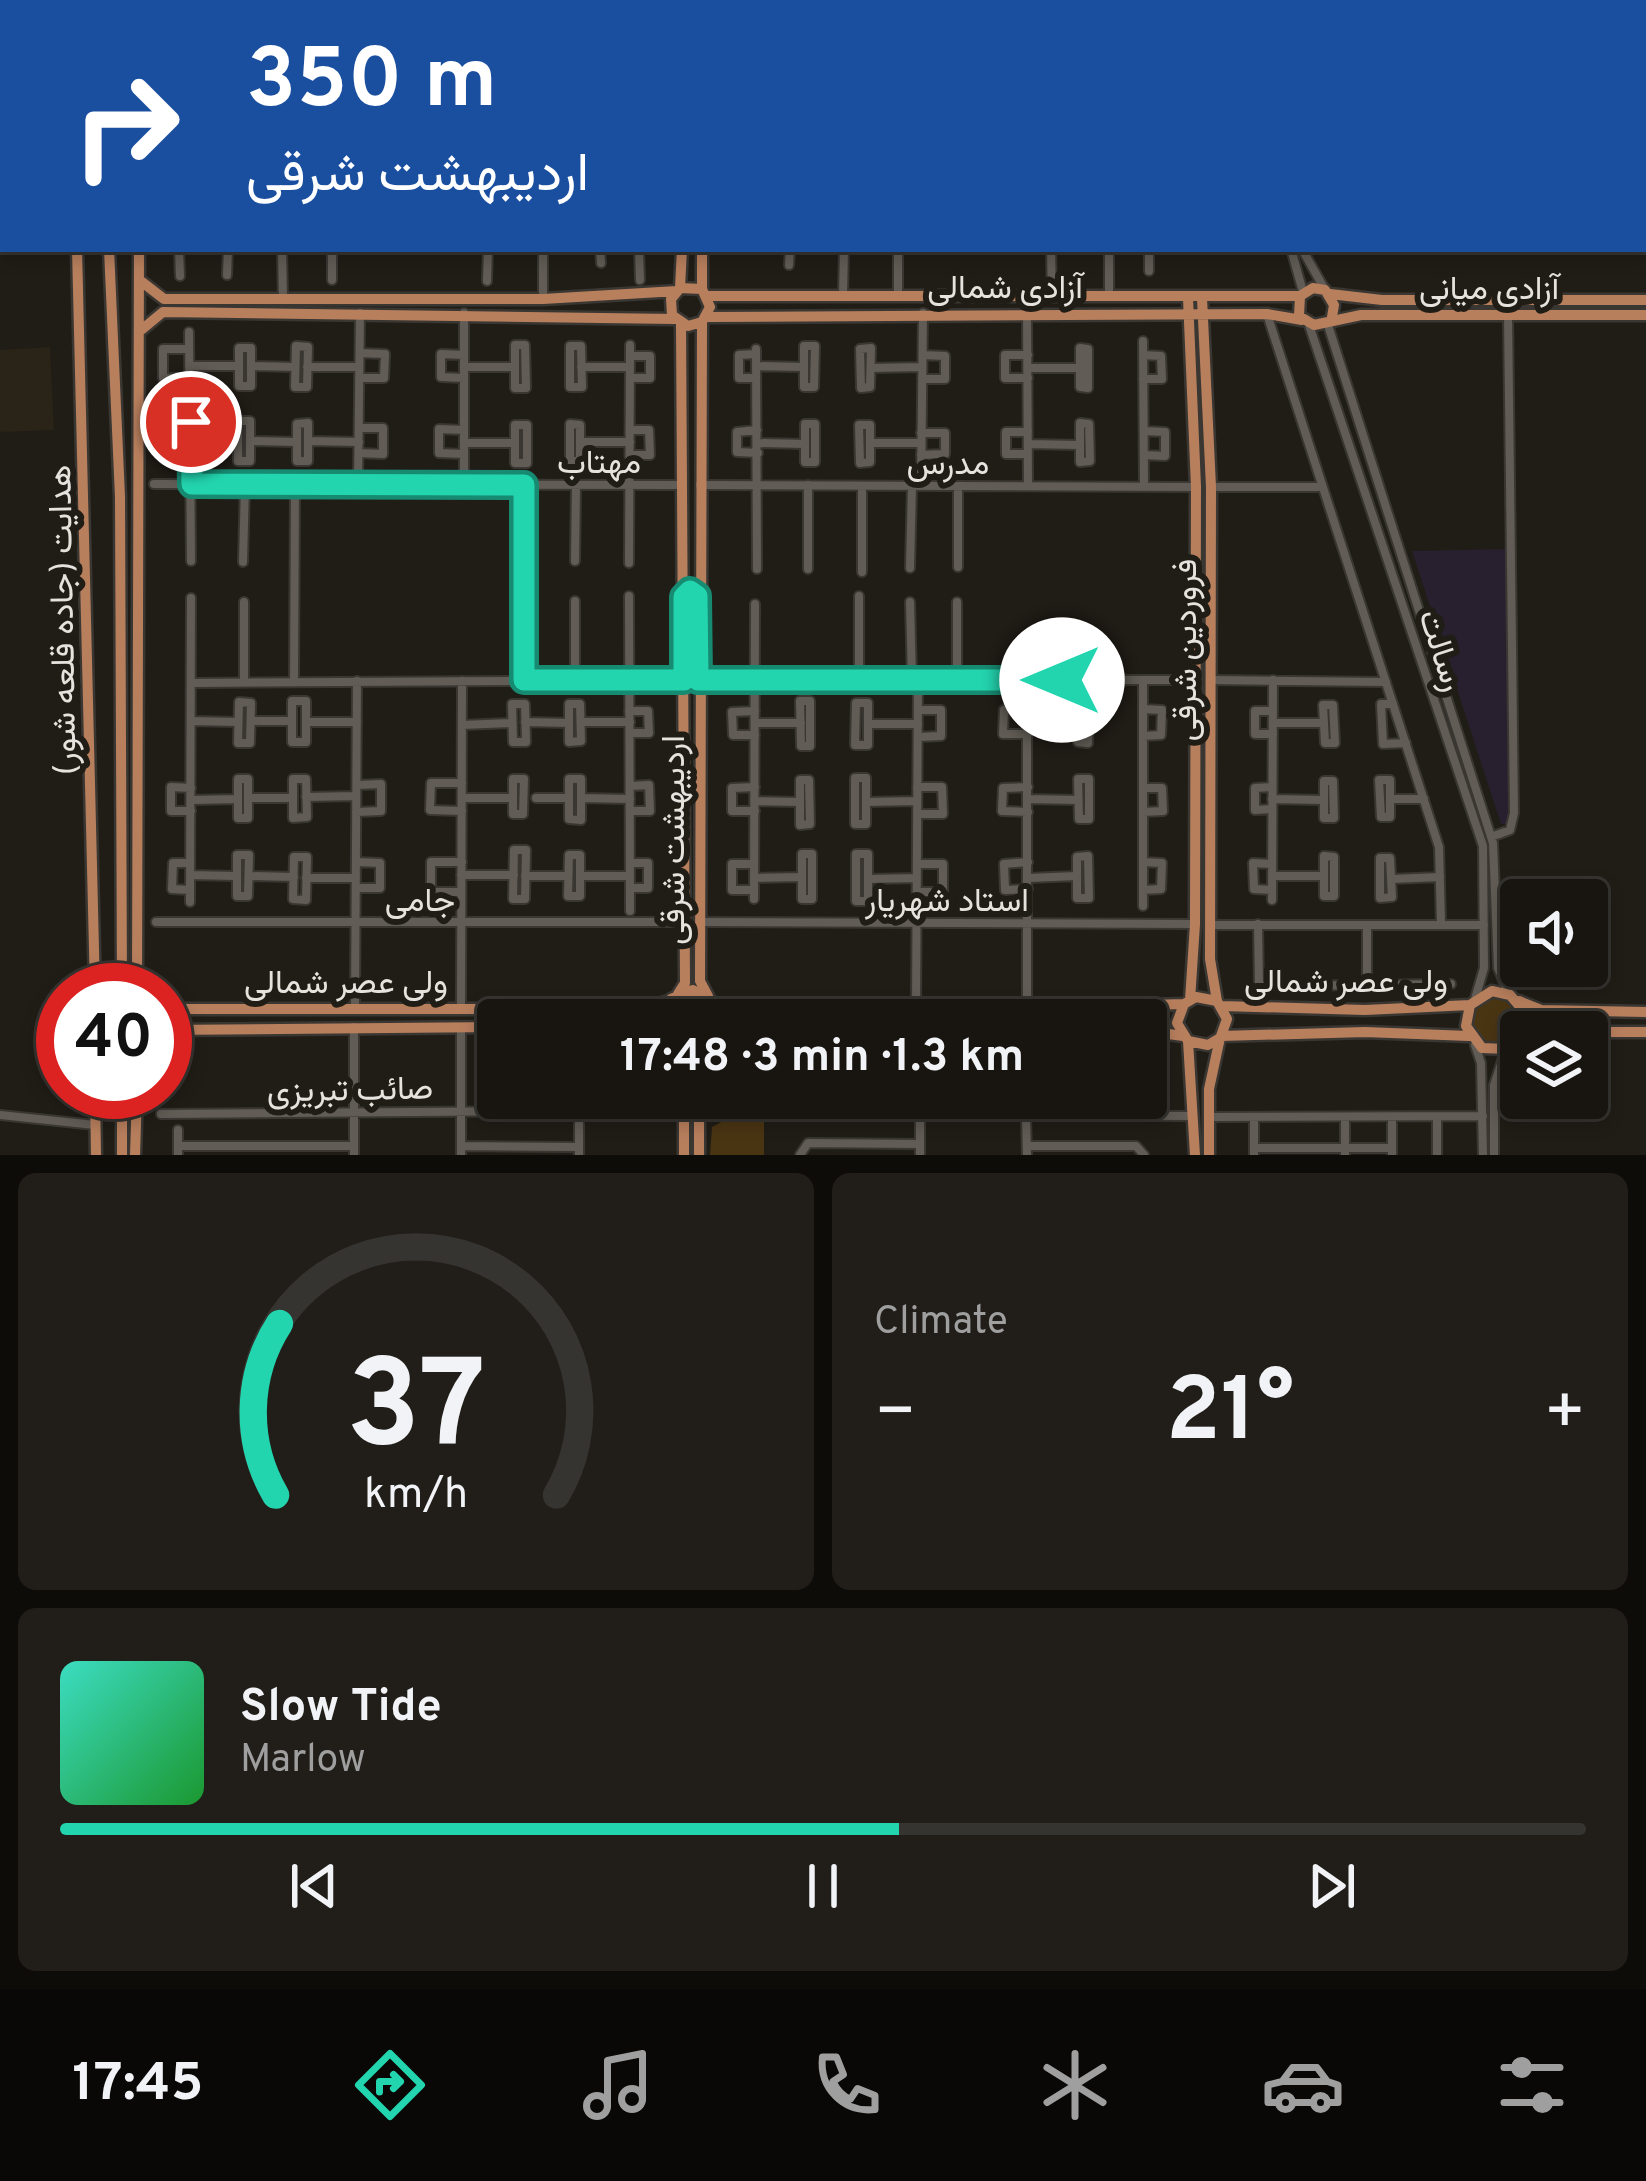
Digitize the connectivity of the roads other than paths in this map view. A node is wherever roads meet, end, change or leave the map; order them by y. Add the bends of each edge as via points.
1 (80, 252) edge
2 (99, 252) edge
3 (109, 252) edge
4 (139, 252) edge
5 (179, 252) edge
6 (227, 252) edge
7 (282, 252) edge
8 (332, 252) edge
9 (488, 252) edge
10 (543, 252) edge
11 (600, 252) edge
12 (639, 252) edge
13 (682, 252) edge
14 (702, 252) edge
15 (790, 252) edge
16 (844, 252) edge
17 (898, 252) edge
18 (1052, 252) edge
19 (1109, 252) edge
20 (1149, 252) edge
21 (1292, 252) edge
22 (1304, 252) edge
23 (601, 263) dead end
24 (789, 265) dead end
25 (1149, 271) dead end
26 (227, 275) dead end
27 (180, 277) dead end
28 (332, 280) dead end
29 (640, 280) dead end
30 (141, 281) junction
31 (487, 281) dead end
32 (678, 289) junction
33 (1327, 292) junction
34 (705, 293) junction
35 (1301, 294) junction
36 (284, 298) junction
37 (404, 298) junction
38 (1195, 298) junction
39 (543, 299) junction
40 (843, 299) junction
41 (898, 299) junction
42 (1052, 300) junction
43 (1109, 300) junction
44 (1646, 300) edge
45 (164, 306) junction
46 (360, 313) junction
47 (404, 313) junction
48 (464, 313) junction
49 (923, 313) junction
50 (1028, 313) junction
51 (1267, 314) junction
52 (1508, 314) junction
53 (1195, 315) junction
54 (1646, 315) edge
55 (1329, 319) junction
56 (704, 320) junction
57 (678, 321) junction
58 (1305, 322) junction
59 (112, 328) junction
60 (140, 332) junction
61 (189, 332) dead end
62 (1143, 341) dead end
63 (189, 349) junction
64 (359, 353) junction
65 (464, 355) junction
66 (1028, 355) junction
67 (1143, 355) junction
68 (630, 356) junction
69 (922, 356) junction
70 (190, 366) junction
71 (239, 366) junction
72 (251, 366) junction
73 (756, 366) junction
74 (296, 367) junction
75 (307, 367) junction
76 (515, 367) junction
77 (581, 367) junction
78 (804, 367) junction
79 (922, 367) junction
80 (871, 368) junction
81 (1078, 368) junction
82 (359, 372) junction
83 (464, 372) junction
84 (1028, 373) junction
85 (190, 378) junction
86 (630, 378) junction
87 (756, 378) junction
88 (922, 379) junction
89 (1143, 379) junction
90 (191, 422) junction
91 (359, 428) junction
92 (464, 430) junction
93 (630, 430) junction
94 (757, 430) junction
95 (1144, 431) junction
96 (1028, 432) junction
97 (921, 438) junction
98 (250, 441) junction
99 (191, 442) junction
100 (238, 442) junction
101 (580, 442) dead end
102 (629, 442) junction
103 (515, 443) junction
104 (870, 443) dead end
105 (805, 444) junction
106 (1080, 445) junction
107 (359, 448) junction
108 (757, 448) junction
109 (464, 449) junction
110 (1028, 449) junction
111 (921, 454) junction
112 (629, 455) junction
113 (1144, 455) junction
114 (191, 459) junction
115 (154, 484) dead end
116 (192, 484) junction
117 (245, 484) junction
118 (295, 484) junction
119 (358, 484) junction
120 (464, 484) junction
121 (524, 485) junction
122 (575, 485) junction
123 (629, 485) junction
124 (683, 485) junction
125 (699, 485) junction
126 (758, 485) junction
127 (808, 485) junction
128 (862, 485) junction
129 (916, 486) junction
130 (958, 486) junction
131 (1028, 486) junction
132 (1144, 487) junction
133 (1196, 487) junction
134 (1211, 487) junction
135 (1321, 487) junction
136 (575, 561) dead end
137 (191, 562) dead end
138 (243, 562) dead end
139 (629, 563) dead end
140 (684, 567) junction
141 (958, 567) dead end
142 (910, 568) dead end
143 (757, 569) dead end
144 (808, 569) dead end
145 (697, 571) junction
146 (862, 572) dead end
147 (629, 596) dead end
148 (859, 596) dead end
149 (690, 597) junction
150 (190, 598) dead end
151 (575, 601) dead end
152 (244, 602) dead end
153 (910, 602) dead end
154 (957, 602) dead end
155 (755, 604) dead end
156 (524, 680) junction
157 (574, 680) junction
158 (629, 680) junction
159 (684, 680) junction
160 (698, 680) junction
161 (755, 680) junction
162 (859, 680) junction
163 (915, 680) junction
164 (957, 680) junction
165 (1027, 680) junction
166 (1143, 680) junction
167 (1195, 680) junction
168 (1212, 680) junction
169 (1273, 680) junction
170 (462, 681) junction
171 (192, 682) junction
172 (244, 682) junction
173 (294, 682) junction
174 (357, 682) junction
175 (1387, 682) junction
176 (1394, 704) junction
177 (1028, 709) junction
178 (1143, 709) junction
179 (918, 710) junction
180 (755, 711) junction
181 (1273, 711) junction
182 (629, 716) junction
183 (192, 722) junction
184 (239, 722) junction
185 (250, 722) junction
186 (292, 722) junction
187 (306, 722) junction
188 (357, 722) junction
189 (526, 722) junction
190 (581, 722) junction
191 (512, 723) junction
192 (569, 723) junction
193 (801, 723) junction
194 (1078, 723) junction
195 (1324, 723) junction
196 (868, 724) junction
197 (918, 724) junction
198 (462, 725) junction
199 (1028, 728) junction
200 (1273, 728) junction
201 (755, 729) junction
202 (629, 734) junction
203 (1143, 736) junction
204 (918, 737) junction
205 (1406, 743) junction
206 (122, 756) junction
207 (462, 783) junction
208 (356, 784) junction
209 (630, 786) junction
210 (754, 787) junction
211 (917, 787) junction
212 (1028, 787) junction
213 (191, 788) junction
214 (1143, 788) junction
215 (1272, 788) junction
216 (356, 796) junction
217 (306, 797) junction
218 (293, 798) junction
219 (462, 798) junction
220 (513, 798) dead end
221 (536, 798) dead end
222 (569, 799) junction
223 (580, 799) junction
224 (1028, 799) junction
225 (1424, 799) junction
226 (191, 800) junction
227 (630, 800) junction
228 (1078, 800) junction
229 (1323, 800) dead end
230 (1390, 800) dead end
231 (917, 801) junction
232 (800, 802) junction
233 (866, 802) junction
234 (1272, 804) junction
235 (755, 806) junction
236 (191, 811) junction
237 (462, 811) junction
238 (630, 811) junction
239 (356, 812) junction
240 (1028, 812) junction
241 (1143, 812) junction
242 (917, 814) junction
243 (1492, 837) junction
244 (136, 857) junction
245 (190, 862) junction
246 (356, 862) junction
247 (461, 862) junction
248 (1028, 862) junction
249 (1143, 862) junction
250 (630, 863) junction
251 (754, 864) junction
252 (917, 864) junction
253 (1272, 864) junction
254 (190, 875) junction
255 (461, 875) junction
256 (514, 875) junction
257 (237, 876) junction
258 (249, 876) junction
259 (526, 876) junction
260 (568, 876) junction
261 (580, 876) junction
262 (630, 876) junction
263 (1077, 876) junction
264 (1272, 876) junction
265 (1323, 876) junction
266 (294, 877) junction
267 (802, 877) junction
268 (306, 878) junction
269 (754, 878) junction
270 (917, 878) junction
271 (1028, 878) junction
272 (1440, 878) junction
273 (868, 879) junction
274 (1392, 879) junction
275 (356, 883) junction
276 (630, 888) junction
277 (1028, 889) junction
278 (190, 890) junction
279 (1143, 890) junction
280 (461, 892) junction
281 (917, 892) junction
282 (190, 902) dead end
283 (1143, 906) dead end
284 (630, 911) dead end
285 (156, 922) dead end
286 (461, 922) junction
287 (685, 922) junction
288 (699, 922) junction
289 (356, 923) junction
290 (917, 923) junction
291 (1028, 924) junction
292 (1196, 924) junction
293 (1258, 924) junction
294 (1441, 924) junction
295 (1210, 925) junction
296 (1367, 925) junction
297 (1484, 925) junction
298 (94, 963) edge
299 (122, 963) edge
300 (137, 963) edge
301 (1193, 970) junction
302 (685, 971) junction
303 (700, 972) junction
304 (1211, 973) junction
305 (1451, 984) dead end
306 (1367, 985) junction
307 (674, 998) joint
308 (1513, 998) junction
309 (708, 999) edge
310 (711, 999) edge
311 (916, 999) edge
312 (1027, 999) edge
313 (1187, 1002) junction
314 (1472, 1002) junction
315 (1219, 1004) junction
316 (1167, 1006) edge
317 (355, 1007) junction
318 (461, 1008) junction
319 (477, 1009) edge
320 (1252, 1009) junction
321 (192, 1010) edge
322 (1520, 1011) edge
323 (1646, 1012) edge
324 (354, 1027) junction
325 (461, 1027) junction
326 (477, 1027) edge
327 (192, 1030) edge
328 (1608, 1032) edge
329 (1646, 1032) edge
330 (1253, 1033) junction
331 (1167, 1035) edge
332 (1221, 1037) junction
333 (1185, 1039) junction
334 (1472, 1040) junction
335 (1500, 1047) edge
336 (1212, 1073) junction
337 (1500, 1074) edge
338 (1193, 1076) junction
339 (477, 1110) edge
340 (461, 1111) junction
341 (354, 1112) junction
342 (192, 1114) edge
343 (0, 1115) edge
344 (1483, 1116) junction
345 (1167, 1117) edge
346 (1194, 1117) junction
347 (1209, 1117) junction
348 (1254, 1118) junction
349 (1345, 1118) junction
350 (1392, 1118) junction
351 (1437, 1118) junction
352 (95, 1119) edge
353 (122, 1119) edge
354 (136, 1119) edge
355 (684, 1119) edge
356 (699, 1119) edge
357 (1026, 1119) edge
358 (579, 1124) dead end
359 (95, 1125) junction
360 (178, 1130) dead end
361 (920, 1149) edge
362 (178, 1150) edge
363 (235, 1150) edge
364 (298, 1150) edge
365 (354, 1150) edge
366 (461, 1150) edge
367 (801, 1150) edge
368 (859, 1150) edge
369 (1083, 1150) edge
370 (520, 1151) edge
371 (579, 1151) edge
372 (1027, 1151) edge
373 (1142, 1151) edge
374 (1254, 1151) edge
375 (1299, 1151) edge
376 (1345, 1151) edge
377 (1392, 1152) edge
378 (96, 1155) edge
379 (122, 1155) edge
380 (135, 1155) edge
381 (684, 1155) edge
382 (699, 1155) edge
383 (1195, 1155) edge
384 (1209, 1155) edge
385 (1437, 1155) edge
386 (1483, 1155) edge
387 (1495, 1155) edge

1 - 298 main road, هدایت (جاده قلعه شور)
2 - 59 main road
3 - 59 main road, هدایت (جاده قلعه شور)
4 - 30 main road
5 - 27 street
6 - 26 street
7 - 36 street
8 - 28 street
9 - 31 street
10 - 39 street
11 - 23 street
12 - 29 street
13 - 32 main road
14 - 34 main road
15 - 24 street
16 - 40 street
17 - 41 street
18 - 42 street
19 - 43 street
20 - 25 street
21 - 35 street
22 - 33 street
30 - 45 main road
30 - 60 main road
32 - 34 main road, آزادی شمالی
32 - 39 main road
32 - 57 main road, اردیبهشت شرقی via 670,304
33 - 35 main road, آزادی میانی
33 - 44 main road, آزادی میانی via 1382,300
33 - 55 main road
34 - 40 main road, آزادی شمالی
34 - 56 main road, اردیبهشت شرقی
35 - 38 main road, آزادی شمالی
35 - 58 main road
36 - 37 main road
36 - 45 main road
37 - 39 main road
37 - 47 main road
38 - 43 main road, آزادی شمالی
38 - 53 main road, فروردین شرقی
40 - 41 main road, آزادی شمالی
41 - 42 main road, آزادی شمالی
42 - 43 main road, آزادی شمالی
45 - 46 main road
45 - 60 main road
46 - 47 main road
46 - 64 street
47 - 48 main road
48 - 57 main road
48 - 65 street
49 - 50 main road, آزادی شمالی
49 - 56 main road, آزادی شمالی
49 - 69 street
50 - 53 main road, آزادی شمالی
50 - 66 street
51 - 53 main road, آزادی شمالی
51 - 58 main road, آزادی شمالی
51 - 135 street
52 - 54 main road, آزادی میانی
52 - 55 main road, آزادی میانی
52 - 243 street via 1514,812 1510,830
53 - 133 main road, فروردین شرقی
53 - 134 main road, فروردین شرقی
55 - 58 main road, آزادی میانی
55 - 243 street, رسالت
56 - 57 main road, آزادی شمالی
56 - 125 main road, اردیبهشت شرقی
57 - 124 main road, اردیبهشت شرقی
58 - 297 street, رسالت via 1483,846
59 - 206 main road, هدایت (جاده قلعه شور)
60 - 244 main road
61 - 63 street
62 - 67 street
63 - 70 street
63 - 85 street via 163,349 163,377
64 - 82 street
64 - 82 street via 385,354 385,378
65 - 83 street
65 - 83 street via 441,354 441,377
66 - 84 street
66 - 84 street via 1005,355 1005,378
67 - 89 street
67 - 89 street via 1161,356 1162,379
68 - 77 street
68 - 86 street
68 - 86 street via 650,356 650,378
69 - 79 street
69 - 88 street via 945,356 945,379
70 - 71 street
70 - 85 street
71 - 72 street via 239,347 251,348
71 - 72 street via 239,386 250,386
72 - 74 street
73 - 78 street
73 - 87 street
73 - 87 street via 756,351 739,355 739,378
74 - 75 street via 295,386 307,387
74 - 75 street via 296,346 308,347
75 - 82 street
76 - 76 street via 515,388 526,388 525,345 514,345
76 - 83 street
77 - 77 street via 581,346 570,346 570,387 582,387
78 - 78 street via 804,387 814,387 815,346 804,346
79 - 80 street
79 - 88 street
80 - 80 street via 871,348 860,349 861,388 870,387
81 - 81 street via 1079,387 1088,388 1088,349 1080,348
81 - 84 street
82 - 91 street
83 - 92 street
84 - 96 street
85 - 90 street
86 - 93 street
87 - 94 street
88 - 97 street
89 - 95 street
90 - 99 street
90 - 114 street via 164,422 164,459
91 - 107 street
91 - 107 street via 383,428 383,454
92 - 109 street
92 - 109 street via 439,429 439,453
93 - 102 street
93 - 112 street via 649,430 650,455
94 - 108 street
94 - 108 street via 737,432 737,452
95 - 113 street
95 - 113 street via 1165,432 1165,456
96 - 110 street
96 - 110 street via 1006,432 1006,454
97 - 104 street
97 - 111 street
97 - 111 street via 946,433 945,454
98 - 100 street via 250,461 238,461
98 - 100 street via 250,421 238,421
98 - 107 street
99 - 100 street
99 - 114 street
101 - 102 street
102 - 112 street
103 - 103 street via 515,463 527,463 527,424 515,424
103 - 109 street
105 - 105 street via 805,424 814,424 814,462 806,462
105 - 108 street
106 - 106 street via 1080,462 1090,461 1089,424 1080,423
106 - 110 street
107 - 119 street
108 - 126 street
109 - 120 street
110 - 131 street
111 - 129 street
112 - 123 street
113 - 132 street
114 - 116 street
115 - 116 street, مهتاب
116 - 117 street, مهتاب
116 - 137 street
117 - 118 street, مهتاب
117 - 138 street
118 - 119 street, مهتاب
118 - 173 street
119 - 120 street, مهتاب
120 - 121 street, مهتاب
121 - 122 street, مهتاب
121 - 156 street
122 - 123 street, مهتاب
122 - 136 street
123 - 124 street, مهتاب
123 - 139 street
124 - 140 main road, اردیبهشت شرقی
125 - 126 street, مدرس
125 - 145 main road, اردیبهشت شرقی
126 - 127 street, مدرس
126 - 143 street
127 - 128 street, مدرس
127 - 144 street
128 - 129 street, مدرس
128 - 146 street
129 - 130 street, مدرس
129 - 142 street
130 - 131 street, مدرس
130 - 141 street
131 - 132 street, مدرس
132 - 133 street, مدرس
133 - 167 main road, فروردین شرقی
134 - 135 street
134 - 168 main road, فروردین شرقی
135 - 175 street
140 - 145 main road via 689,576
140 - 149 main road, اردیبهشت شرقی
145 - 149 main road, اردیبهشت شرقی
147 - 158 street
148 - 162 street
149 - 159 main road, اردیبهشت شرقی
149 - 160 main road, اردیبهشت شرقی
150 - 171 street
151 - 157 street
152 - 172 street
153 - 163 street
154 - 164 street
155 - 161 street
156 - 157 street
156 - 170 street
157 - 158 street
158 - 159 street
158 - 182 street
159 - 287 main road, اردیبهشت شرقی
160 - 161 street
160 - 288 main road, اردیبهشت شرقی
161 - 162 street
161 - 180 street
162 - 163 street
163 - 164 street
163 - 179 street
164 - 165 street
165 - 166 street
165 - 177 street
166 - 167 street
166 - 178 street
167 - 292 main road, فروردین شرقی
168 - 169 street
168 - 295 main road, فروردین شرقی
169 - 175 street
169 - 181 street
170 - 174 street
170 - 198 street
171 - 172 street
171 - 183 street
172 - 173 street
173 - 174 street
174 - 188 street
175 - 176 street
176 - 205 street
176 - 205 street via 1381,704 1383,744
177 - 199 street
177 - 199 street via 1004,710 1003,734
178 - 203 street
178 - 203 street via 1162,710 1161,735
179 - 197 street
179 - 204 street via 941,710 941,736
180 - 201 street
180 - 201 street via 733,712 733,735
181 - 200 street
181 - 200 street via 1255,711 1255,734
182 - 190 street
182 - 202 street
182 - 202 street via 648,711 649,733
183 - 184 street
183 - 213 street
184 - 185 street via 239,702 251,703
184 - 185 street via 238,743 250,743
185 - 186 street
186 - 187 street via 292,742 306,742
186 - 187 street via 292,701 306,701
187 - 188 street
188 - 208 street
189 - 191 street via 525,704 512,704
189 - 191 street via 526,742 513,742
189 - 192 street
190 - 192 street via 580,704 568,704
190 - 192 street via 581,742 569,742
191 - 198 street
193 - 193 street via 801,746 810,746 810,700 800,701
193 - 201 street
194 - 194 street via 1078,742 1088,743 1089,702 1077,702
194 - 199 street
195 - 195 street via 1323,705 1333,705 1335,743 1325,743
195 - 200 street
196 - 196 street via 868,703 856,703 855,745 868,745
196 - 197 street
197 - 204 street
198 - 207 street
199 - 212 street
200 - 215 street
201 - 210 street
202 - 209 street
203 - 214 street
204 - 211 street
205 - 225 street
206 - 244 main road
206 - 299 main road, هدایت (جاده قلعه شور)
207 - 219 street
207 - 237 street via 431,783 430,810
208 - 216 street
208 - 239 street via 381,784 381,812
209 - 227 street
209 - 238 street via 650,785 650,811
210 - 235 street
210 - 235 street via 732,788 732,811
211 - 231 street
211 - 242 street via 942,787 943,814
212 - 224 street
212 - 240 street via 1003,788 1002,811
213 - 226 street
213 - 236 street via 172,788 171,811
214 - 241 street
214 - 241 street via 1162,788 1163,812
215 - 234 street
215 - 234 street via 1255,788 1255,810
216 - 217 street
216 - 239 street
217 - 218 street via 306,779 293,779
217 - 218 street via 307,818 293,818
218 - 226 street
219 - 220 street
219 - 237 street
221 - 222 street
222 - 223 street via 569,779 581,779
222 - 223 street via 569,819 580,820
223 - 227 street
224 - 228 street
224 - 240 street
225 - 230 street
225 - 272 street
226 - 236 street
227 - 238 street
228 - 228 street via 1078,819 1088,819 1089,779 1078,779
229 - 234 street
231 - 233 street
231 - 242 street
232 - 232 street via 800,824 810,824 809,780 800,780
232 - 235 street
233 - 233 street via 866,778 855,778 855,824 866,824
234 - 253 street
235 - 251 street
236 - 245 street
237 - 247 street
238 - 250 street
239 - 246 street
240 - 248 street
241 - 249 street
242 - 252 street
243 - 308 street, رسالت via 1498,968
244 - 300 main road
245 - 254 street
245 - 278 street via 172,862 172,890
246 - 275 street
246 - 275 street via 380,862 380,889
247 - 255 street
247 - 280 street via 431,862 431,892
248 - 271 street
248 - 277 street via 1004,864 1005,890
249 - 279 street
249 - 279 street via 1162,863 1161,890
250 - 262 street
250 - 276 street via 648,863 648,888
251 - 269 street
251 - 269 street via 732,865 732,890 754,894
252 - 270 street
252 - 281 street via 943,864 943,892
253 - 264 street
253 - 264 street via 1253,863 1254,890 1272,895
254 - 257 street
254 - 278 street
255 - 256 street
255 - 280 street
256 - 259 street via 513,899 525,899
256 - 259 street via 514,850 526,850
257 - 258 street via 237,896 248,896
257 - 258 street via 237,855 248,855
258 - 266 street
259 - 260 street
260 - 261 street via 568,896 580,896
260 - 261 street via 569,855 580,856
261 - 262 street
262 - 276 street
263 - 263 street via 1077,898 1089,898 1088,856 1077,857
263 - 271 street
264 - 265 street
265 - 265 street via 1324,856 1334,856 1334,896 1324,896
266 - 268 street via 294,857 307,857
266 - 268 street via 293,899 306,900
267 - 267 street via 802,899 812,899 812,854 802,854
267 - 269 street
268 - 275 street
270 - 273 street
270 - 281 street
271 - 277 street
272 - 274 street
272 - 294 street
273 - 273 street via 868,854 856,854 856,901 868,901
274 - 274 street via 1390,858 1380,857 1381,898 1392,897
275 - 289 street
276 - 284 street
277 - 291 street
278 - 282 street
279 - 283 street
280 - 286 street
281 - 290 street
285 - 289 street, جامی
286 - 287 street, جامی
286 - 289 street, جامی
286 - 318 street
287 - 302 main road, اردیبهشت شرقی
288 - 290 street, استاد شهریار
288 - 303 main road, اردیبهشت شرقی
289 - 317 street
290 - 291 street, استاد شهریار
290 - 311 street
291 - 292 street, استاد شهریار
291 - 312 street
292 - 301 main road, فروردین شرقی
293 - 295 street
293 - 296 street
293 - 306 street via 1258,986
294 - 296 street
294 - 297 street
295 - 304 main road, فروردین شرقی
296 - 306 street
297 - 314 street, رسالت via 1484,968
301 - 304 main road
301 - 313 main road, فروردین شرقی
302 - 303 main road
302 - 307 main road, اردیبهشت شرقی
303 - 310 main road, اردیبهشت شرقی
304 - 315 main road, فروردین شرقی
305 - 306 street
307 - 309 main road via 693,991
308 - 314 main road via 1492,992
308 - 322 main road
308 - 323 main road via 1541,1010
313 - 315 main road
313 - 316 main road
313 - 333 main road via 1178,1016
314 - 320 main road, ولی عصر شمالی
314 - 334 main road
315 - 320 main road, ولی عصر شمالی
315 - 332 main road via 1227,1019
317 - 318 main road, ولی عصر شمالی
317 - 321 main road, ولی عصر شمالی
318 - 319 main road, ولی عصر شمالی
320 - 330 main road
324 - 325 main road, ولی عصر شمالی
324 - 327 main road, ولی عصر شمالی
324 - 341 street
325 - 326 main road, ولی عصر شمالی
325 - 340 street
328 - 329 main road
330 - 332 main road, ولی عصر شمالی
330 - 334 main road, ولی عصر شمالی
331 - 333 main road
332 - 333 main road via 1208,1045
332 - 336 main road
333 - 338 main road
334 - 335 main road via 1490,1051
334 - 344 street
336 - 338 main road via 1201,1063
336 - 347 main road
337 - 387 street
338 - 346 main road
339 - 340 street, صائب تبریزی
340 - 341 street, صائب تبریزی
340 - 366 street
341 - 342 street, صائب تبریزی
341 - 365 street
343 - 359 street
344 - 351 street
344 - 386 street
345 - 346 street
346 - 383 main road
347 - 348 street
347 - 384 main road
348 - 349 street
348 - 374 street
349 - 350 street
349 - 376 street
350 - 351 street
350 - 377 street
351 - 385 street
352 - 359 main road
353 - 379 main road
354 - 380 main road
355 - 381 main road
356 - 382 main road
357 - 372 street
358 - 371 street
359 - 378 main road
360 - 362 street
361 - 368 street
362 - 363 street
363 - 364 street
364 - 365 street
366 - 370 street
367 - 368 street
369 - 372 street
369 - 373 street
370 - 371 street
374 - 375 street
375 - 376 street
376 - 377 street

